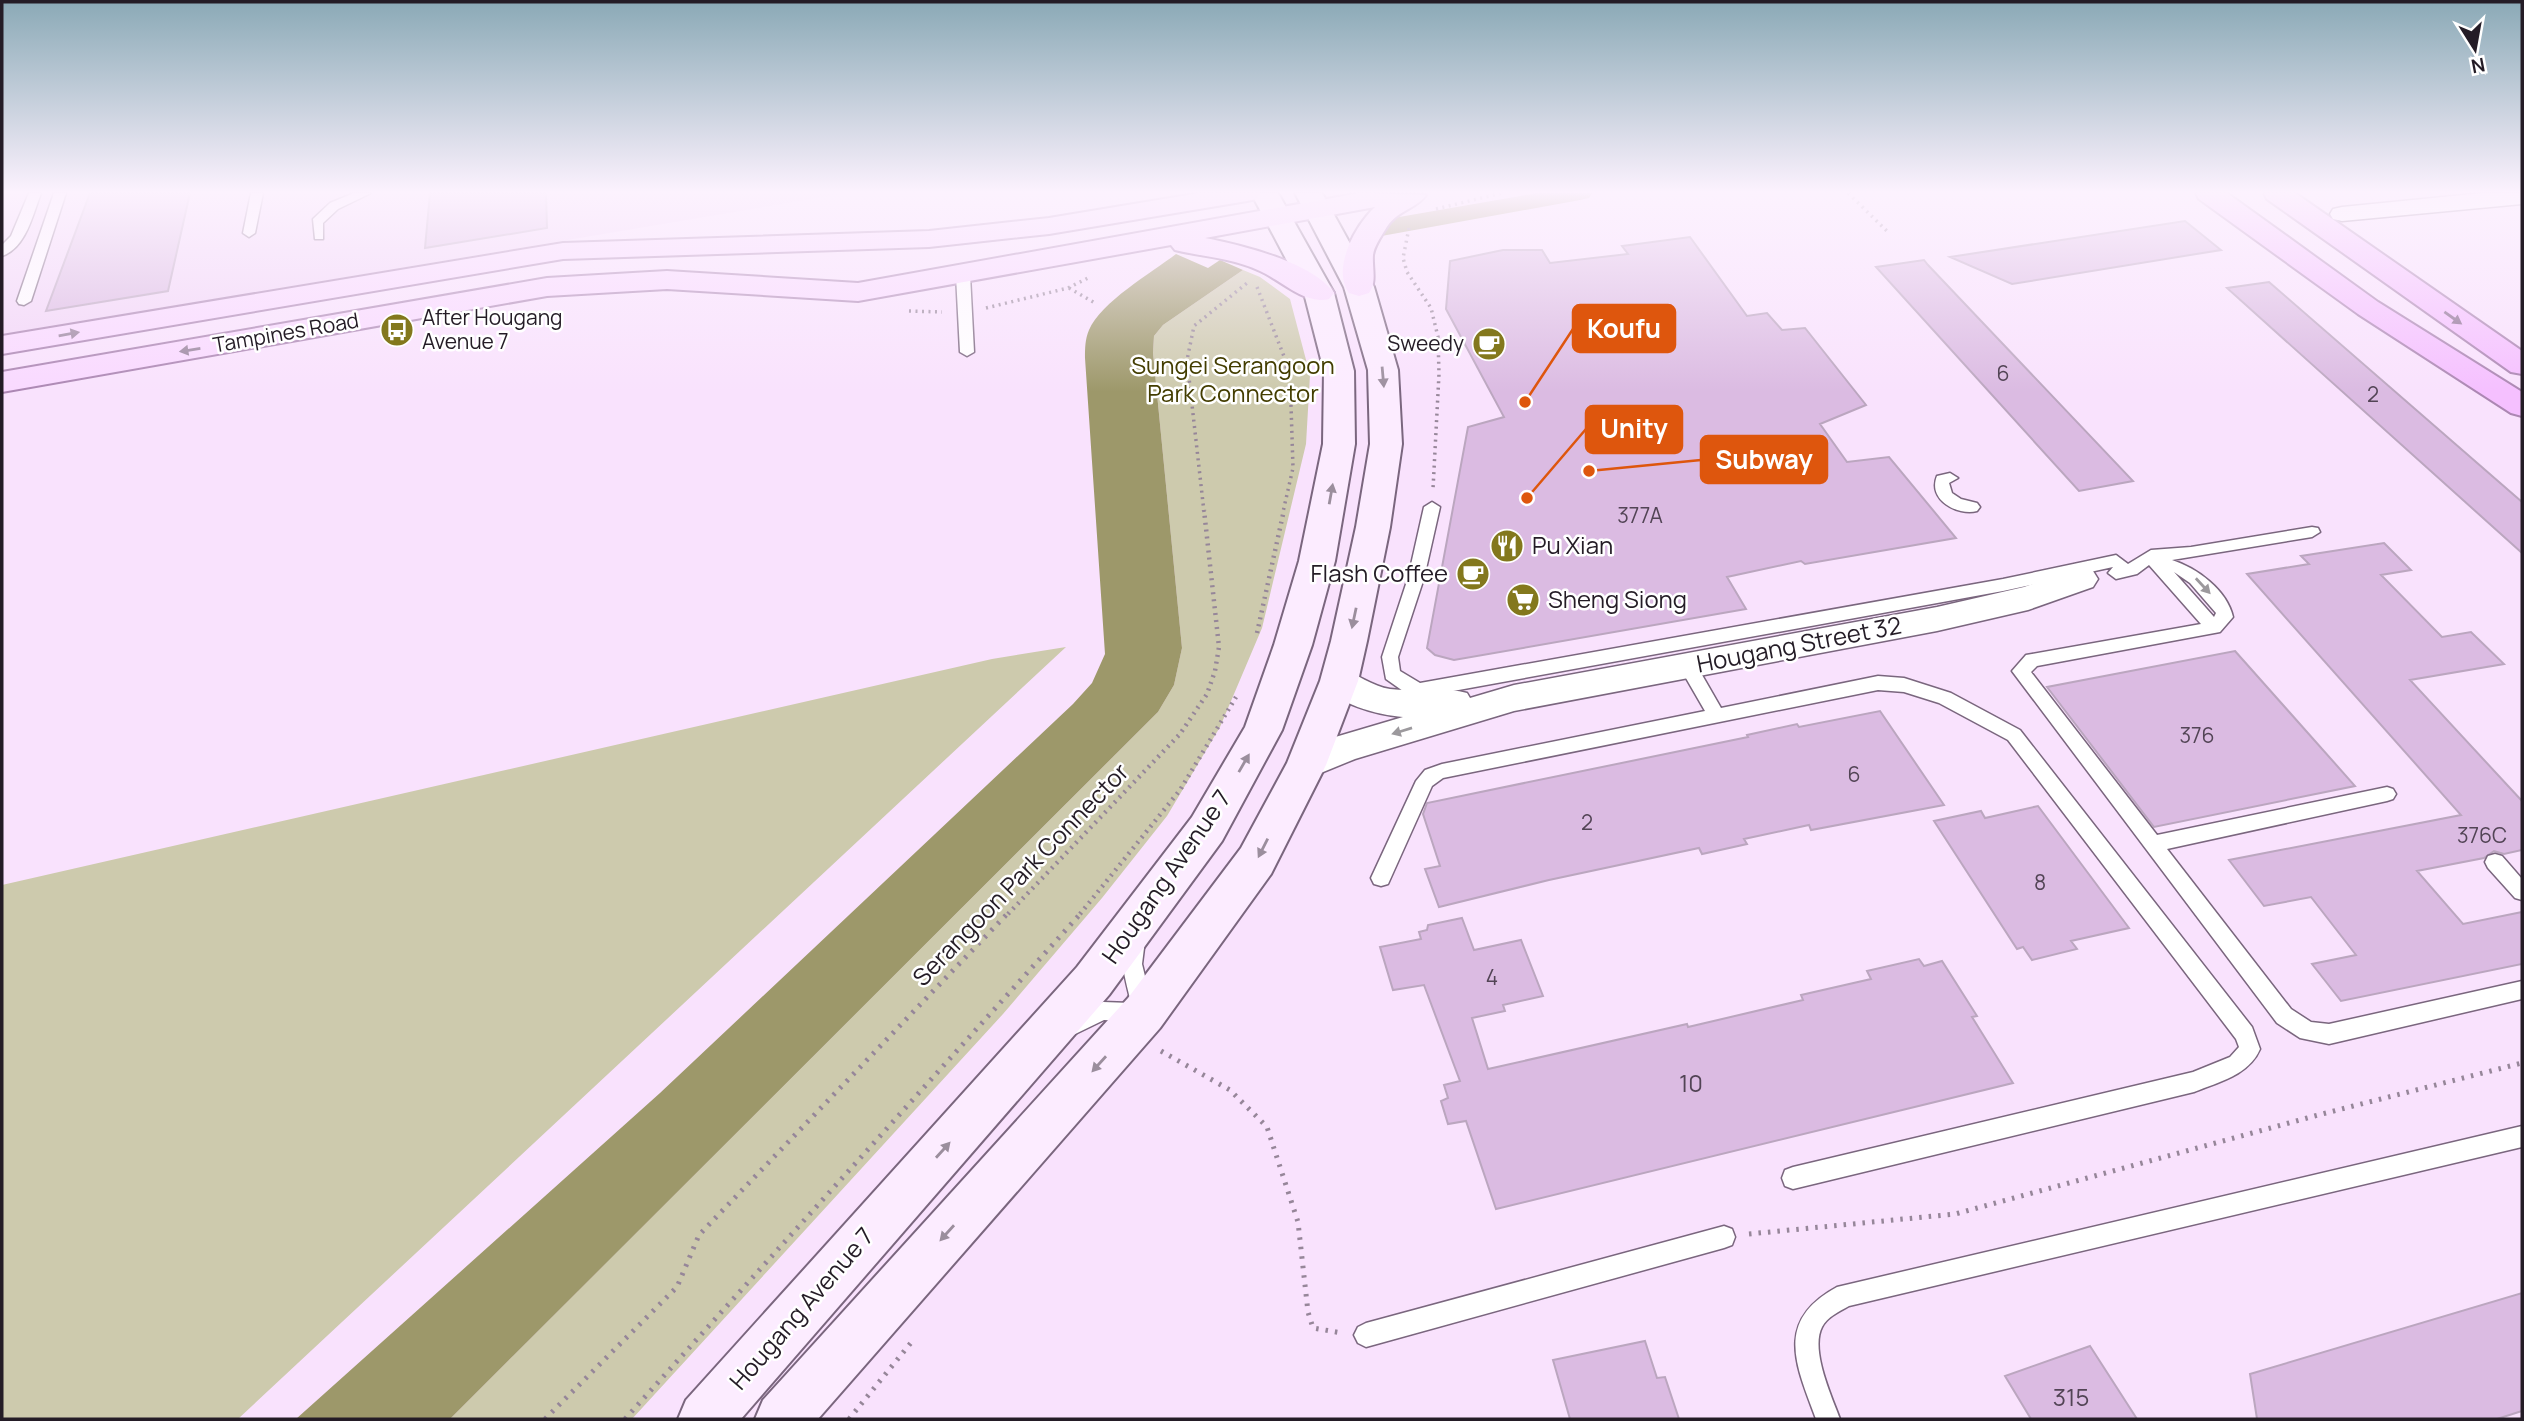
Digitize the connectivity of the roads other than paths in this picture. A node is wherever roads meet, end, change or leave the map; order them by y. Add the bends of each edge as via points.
1 (38, 259) edge
2 (512, 259) edge
3 (1021, 259) edge
4 (1261, 259) edge
5 (1301, 259) edge
6 (1344, 259) edge
7 (1359, 259) edge
8 (2301, 259) edge
9 (2371, 259) edge
10 (963, 275) junction
11 (1359, 287) junction
12 (1319, 293) junction
13 (24, 301) dead end
14 (2, 345) edge
15 (967, 352) dead end
16 (2522, 365) edge
17 (2, 382) edge
18 (2522, 406) edge
19 (1950, 478) dead end
20 (1432, 507) road end
21 (1972, 507) dead end
22 (2312, 532) dead end
23 (2154, 560) junction
24 (2126, 571) junction
25 (2081, 579) joint
26 (1688, 666) junction
27 (1339, 681) junction
28 (1514, 698) junction
29 (1716, 715) junction
30 (1306, 765) junction
31 (2387, 794) dead end
32 (2152, 844) junction
33 (2495, 862) dead end
34 (1381, 878) dead end
35 (2522, 892) edge
36 (1138, 921) junction
37 (2522, 989) edge
38 (1152, 1031) junction
39 (1040, 1041) junction
40 (2522, 1136) edge
41 (1793, 1178) dead end
42 (1724, 1237) road end
43 (1360, 1335) road end
44 (705, 1419) edge
45 (782, 1419) edge
46 (1828, 1419) edge

1 - 13 lane
14 -> 2 main road, Tampines Road
3 - 10 main road, Tampines Road
4 - 12 main road
5 - 12 main road, Hougang Avenue 7
6 - 11 main road
7 - 11 main road
8 - 18 highway
9 -> 16 highway
10 - 15 lane
10 -> 17 main road, Tampines Road via 858,292 667,280 547,287
11 -> 27 main road via 1383,370 1386,444
36 -> 12 main road, Hougang Avenue 7 via 1207,829 1263,730 1297,633 1325,526 1339,444 1339,371
19 - 21 lane via 1942,480 1944,494 1961,507
20 - 24 lane via 1416,579 1390,657 1392,674 1420,690 2116,561
22 - 23 lane
23 - 24 lane
23 - 32 lane via 2214,628 2032,660 2021,671
24 - 25 lane
25 - 26 street, Hougang Street 32 via 2028,598 1937,619
26 - 28 street, Hougang Street 32
26 - 29 lane
27 - 28 street, Hougang Street 32 via 1381,702 1423,705
27 - 30 main road
28 -> 30 street, Hougang Street 32 via 1345,748
29 - 34 lane via 1431,775 1424,781
29 - 41 lane via 1878,683 1904,685 1945,698 2007,730 2024,745 2245,1034 2250,1049 2237,1064 2194,1082
30 -> 38 main road via 1256,861
31 - 32 lane
32 - 37 lane via 2284,1016 2308,1031 2329,1034
33 - 35 lane
36 - 38 lane via 1132,964
36 - 39 main road, Hougang Avenue 7
38 - 39 lane via 1103,1011
38 -> 45 main road
44 -> 39 main road, Hougang Avenue 7
40 - 46 lane via 1844,1294 1813,1319 1808,1341 1810,1364
42 - 43 lane

